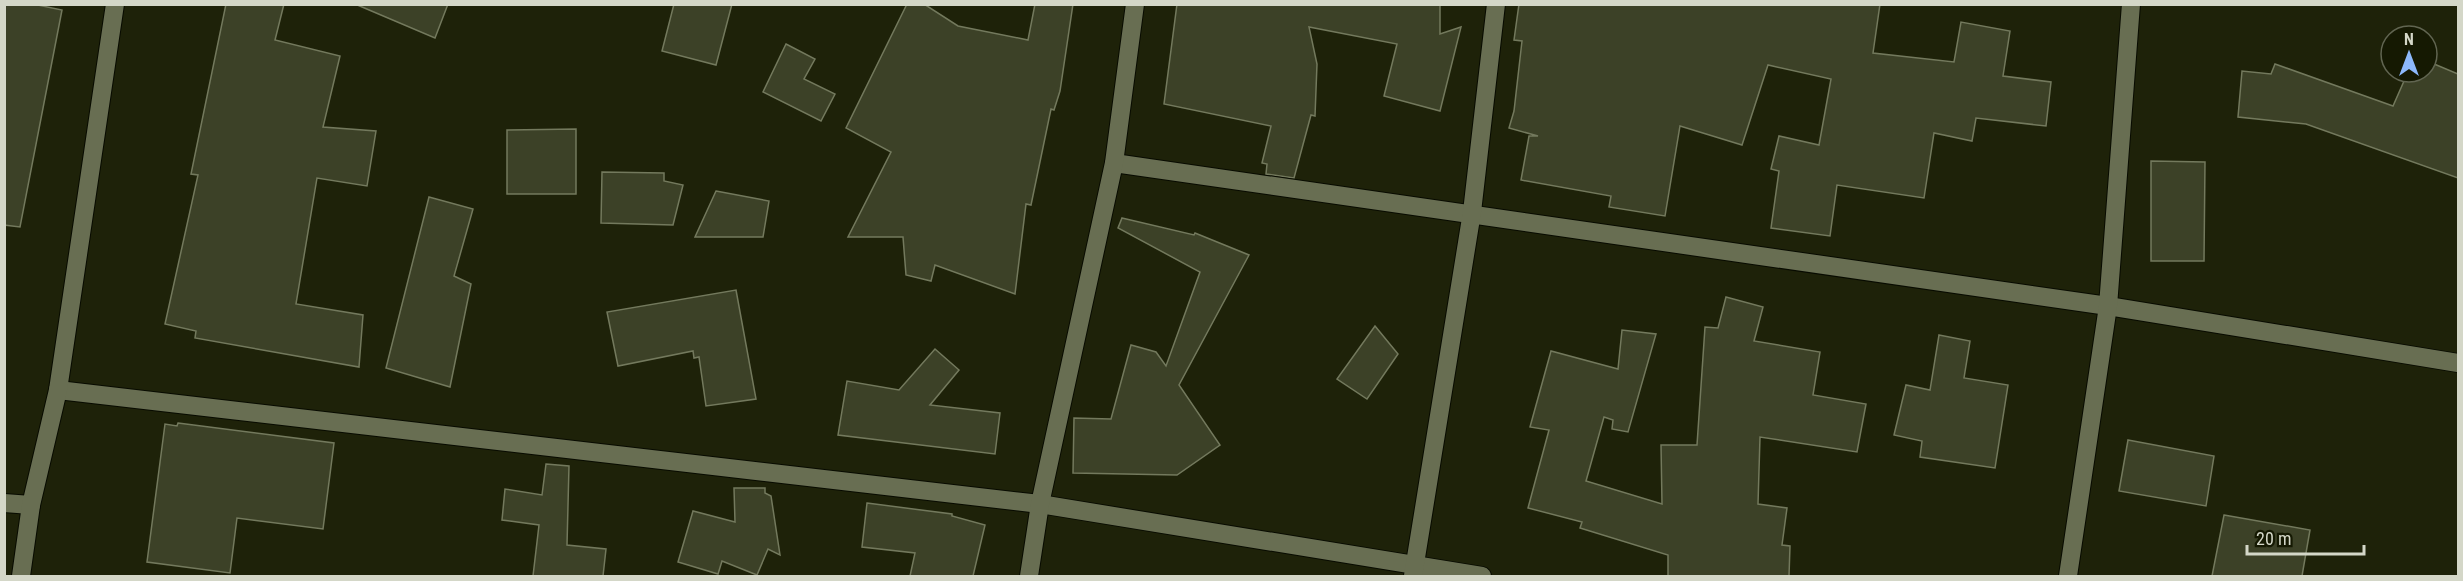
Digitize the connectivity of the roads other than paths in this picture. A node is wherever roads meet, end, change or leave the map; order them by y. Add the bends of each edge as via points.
1 (116, 4) edge
2 (1135, 4) edge
3 (1496, 4) edge
4 (2131, 4) edge
5 (1114, 163) junction
6 (1472, 212) junction
7 (2108, 306) junction
8 (2458, 363) edge
9 (58, 390) junction
10 (4, 503) edge
11 (1040, 504) junction
12 (31, 505) junction
13 (1414, 571) edge
14 (21, 576) edge
15 (1029, 576) edge
16 (1482, 576) edge
17 (2068, 576) edge

1 - 9 street
2 - 5 street
3 - 6 street
4 - 7 street
5 - 6 street
5 - 11 street
6 - 7 street
6 - 13 street
7 - 8 street
7 - 17 street
9 - 11 street
9 - 12 street
10 - 12 street
11 - 13 street
11 - 15 street
12 - 14 street
13 - 16 street

